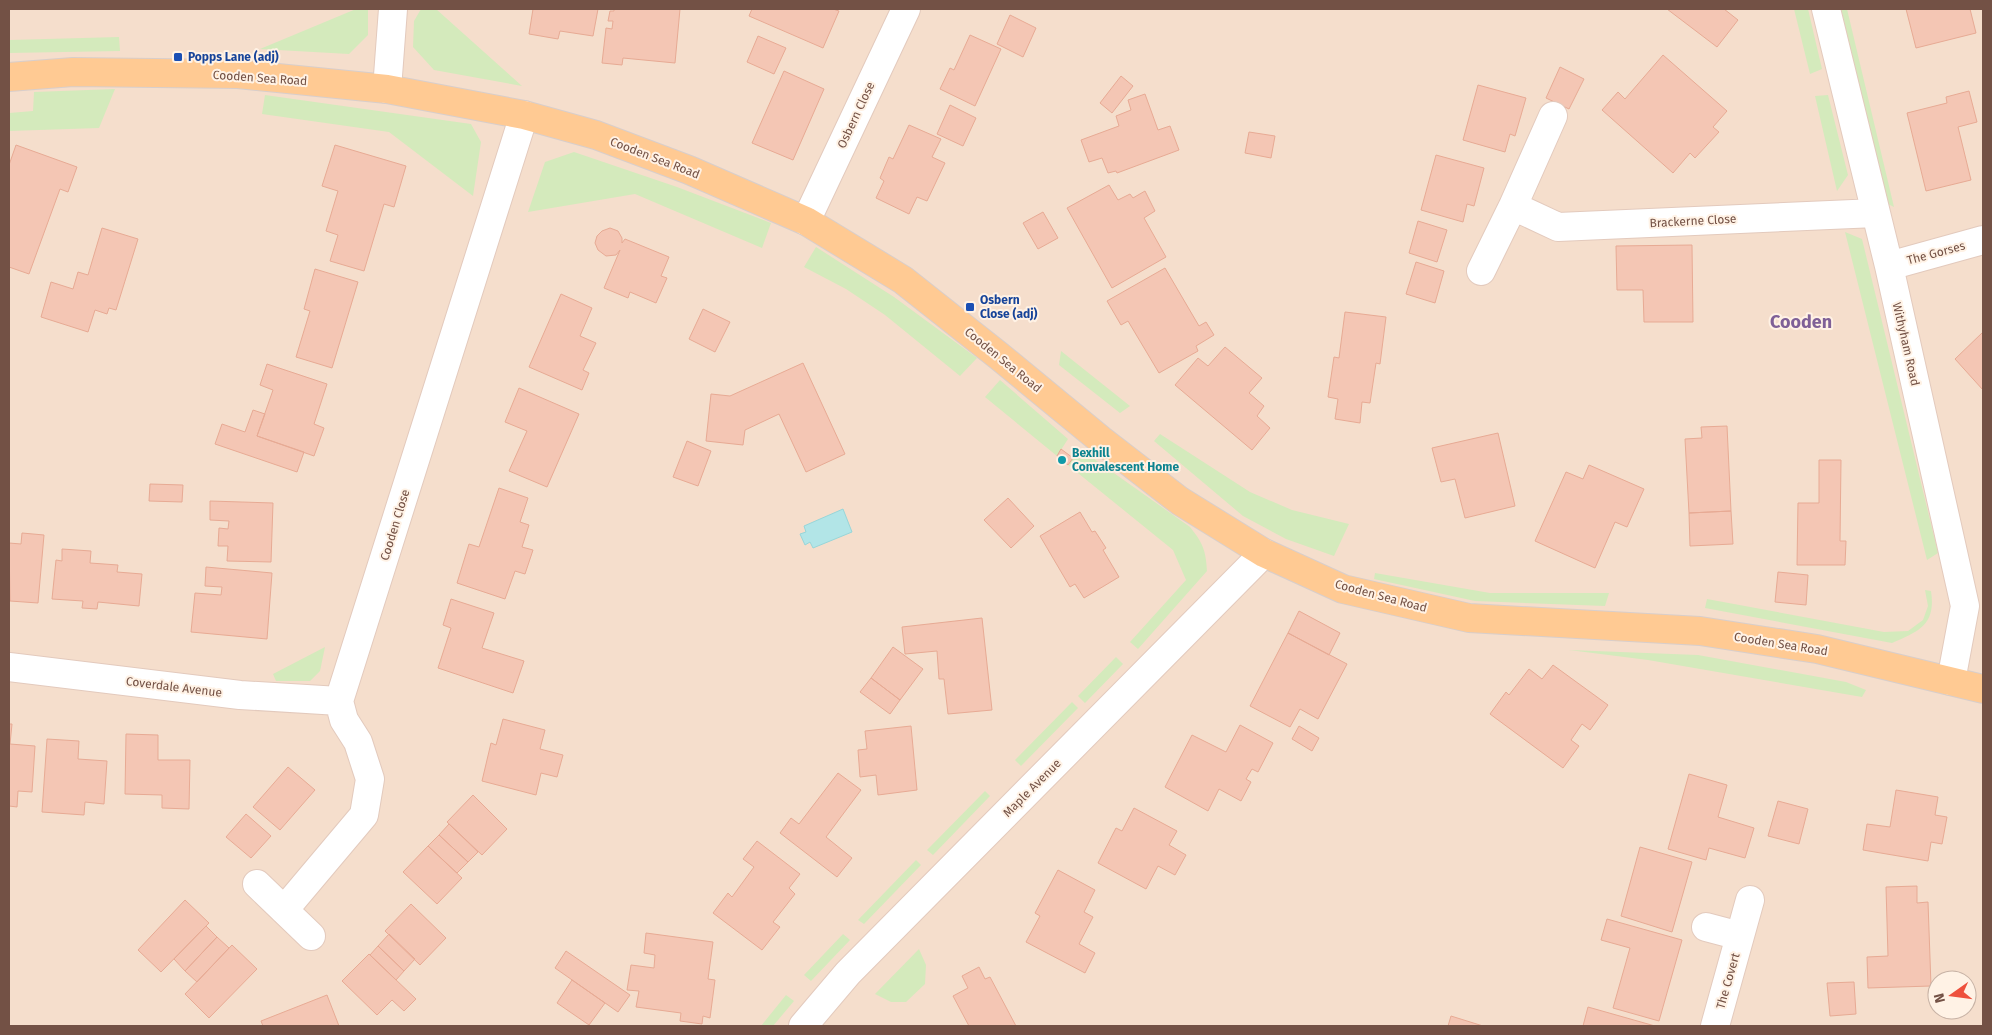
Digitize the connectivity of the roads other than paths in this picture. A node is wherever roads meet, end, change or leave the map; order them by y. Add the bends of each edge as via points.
1 (393, 9) edge
2 (906, 9) edge
3 (1826, 9) edge
4 (9, 77) edge
5 (387, 89) junction
6 (524, 115) junction
7 (1553, 116) dead end
8 (1514, 206) junction
9 (1876, 213) junction
10 (806, 221) junction
11 (1983, 240) edge
12 (1889, 266) junction
13 (1481, 271) dead end
14 (1264, 553) junction
15 (9, 667) edge
16 (1952, 681) junction
17 (1983, 689) edge
18 (339, 701) junction
19 (256, 884) dead end
20 (1750, 900) dead end
21 (284, 910) junction
22 (1706, 927) dead end
23 (311, 936) dead end
24 (1740, 936) junction
25 (803, 1026) edge
26 (1715, 1026) edge

1 - 5 street
2 - 10 street, Osbern Close
3 - 9 street, Withyham Road
4 - 5 main road, Cooden Sea Road via 73,72 238,74
5 - 6 main road, Cooden Sea Road
6 - 10 main road, Cooden Sea Road via 596,135 690,170
6 - 18 street, Cooden Close
7 - 8 street
8 - 9 street, Brackerne Close via 1558,227
8 - 13 street
9 - 12 street, Withyham Road
10 - 14 main road, Cooden Sea Road via 903,280 1180,502
11 - 12 street, The Gorses
12 - 16 street, Withyham Road via 1965,606
14 - 16 main road, Cooden Sea Road via 1342,589 1469,618 1700,631 1817,649
14 - 25 street, Maple Avenue via 848,973
15 - 18 street, Coverdale Avenue via 240,695
16 - 17 main road, Cooden Sea Road
18 - 21 street via 344,720 358,742 370,779 364,815
19 - 21 street
20 - 24 street, The Covert
21 - 23 street
22 - 24 street, The Covert
24 - 26 street, The Covert

